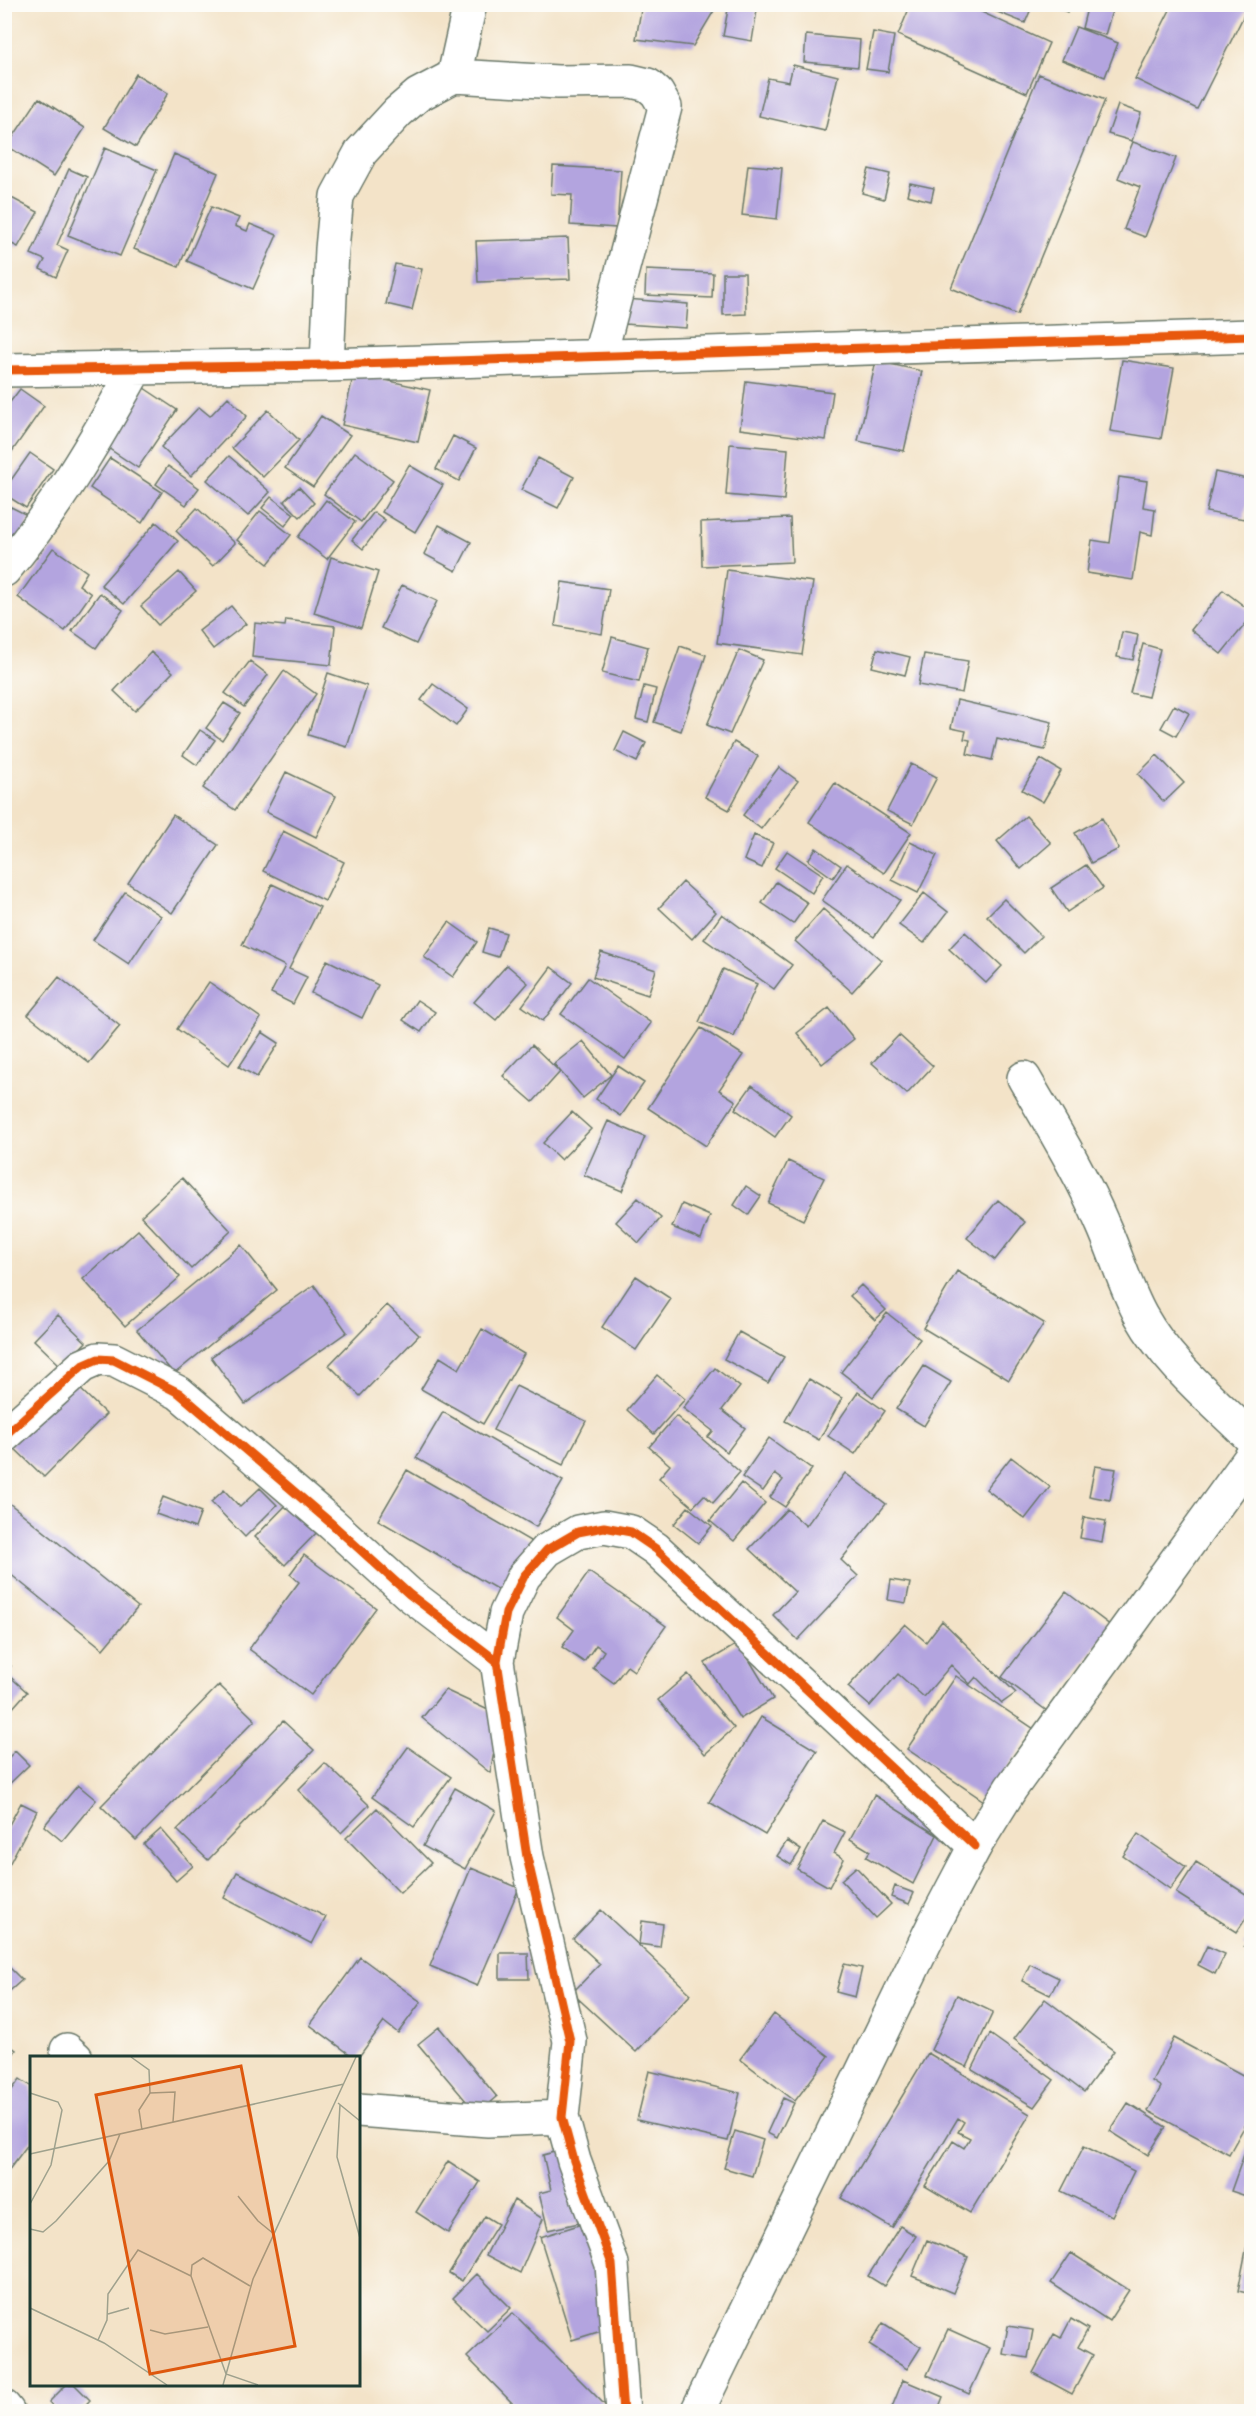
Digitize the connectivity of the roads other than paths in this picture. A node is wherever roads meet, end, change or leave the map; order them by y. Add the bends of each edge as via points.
1 (470, 4) edge
2 (453, 76) junction
3 (1251, 336) edge
4 (600, 356) junction
5 (327, 365) junction
6 (136, 368) junction
7 (4, 370) edge
8 (4, 570) edge
9 (1024, 1078) dead end
10 (4, 1436) edge
11 (1251, 1439) edge
12 (1251, 1456) edge
13 (497, 1661) junction
14 (975, 1846) junction
15 (360, 2110) edge
16 (562, 2117) junction
17 (4, 2408) edge
18 (8, 2412) edge
19 (623, 2412) edge
20 (697, 2412) edge

1 - 2 street
2 - 4 street via 631,81 648,84 665,107
2 - 5 street via 418,95 398,112 361,152 337,196
3 - 4 street
4 - 5 street
5 - 6 street
6 - 7 street
6 - 8 street via 90,448 28,542
9 - 11 street via 1084,1186 1142,1317 1174,1361
10 - 13 street via 82,1366 98,1359 114,1360 178,1393 409,1594
12 - 14 street via 1011,1788
13 - 14 street via 506,1613 524,1576 547,1551 578,1532 604,1527 631,1532 656,1549
13 - 16 street via 527,1857 570,2041
14 - 20 street
15 - 16 street via 488,2120
16 - 19 street via 612,2264
17 - 18 street

